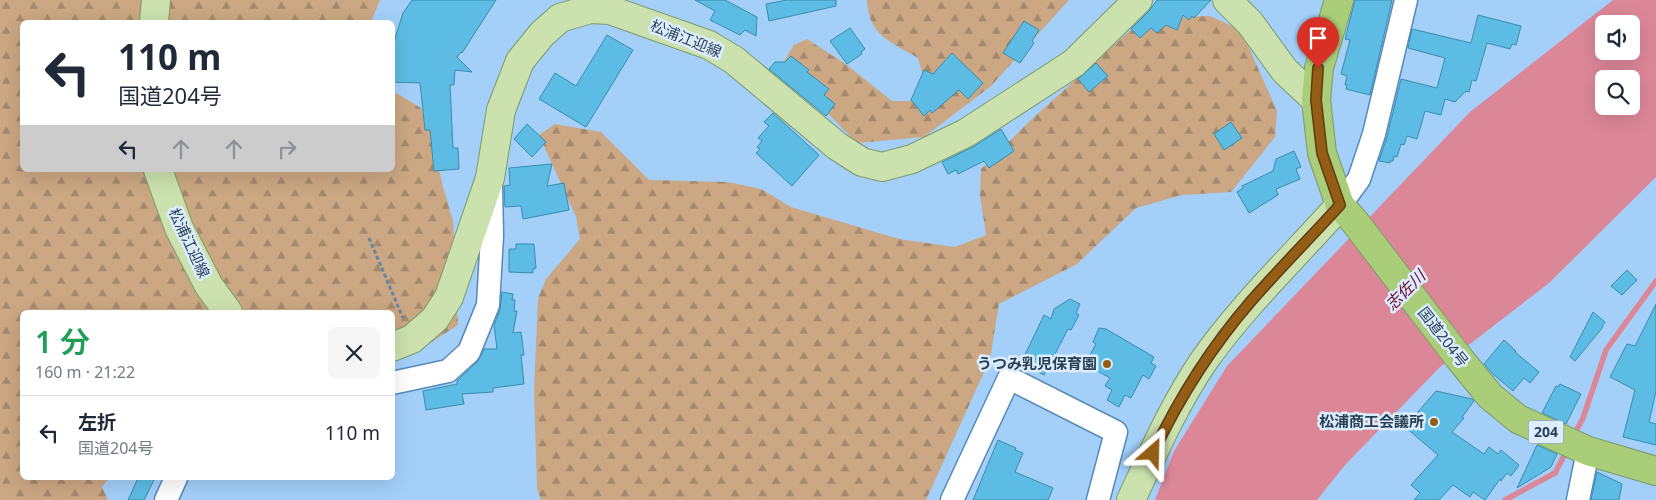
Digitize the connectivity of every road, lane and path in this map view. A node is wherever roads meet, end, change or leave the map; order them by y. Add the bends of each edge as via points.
1 (156, 0) edge
2 (1138, 0) edge
3 (1227, 0) edge
4 (1339, 0) edge
5 (1406, 0) edge
6 (154, 20) edge
7 (1316, 100) junction
8 (159, 172) edge
9 (490, 178) junction
10 (1348, 214) junction
11 (369, 238) dead end
12 (227, 310) edge
13 (392, 310) edge
14 (395, 321) edge
15 (402, 343) edge
16 (395, 382) edge
17 (1588, 451) junction
18 (1656, 471) edge
19 (175, 480) edge
20 (166, 500) edge
21 (952, 500) edge
22 (1098, 500) edge
23 (1131, 500) edge
24 (1578, 500) edge

1 - 6 main road
2 - 9 main road, 松浦江迎線 via 1074,63 966,133 912,159 882,167 862,162 837,146 734,60 709,46 610,10 590,9 560,18 520,61 501,110
3 - 7 main road via 1250,23 1285,71
4 - 7 highway, 国道204号 / 204 via 1318,68
5 - 10 street via 1374,134
7 - 10 highway, 国道204号 / 204 via 1322,153
8 - 12 main road, 松浦江迎線 via 179,228 209,286
9 - 15 main road, 松浦江迎線 via 449,297 435,318
9 - 16 street via 492,236 488,304 469,352 448,371
10 - 17 highway, 国道204号 / 204 via 1490,396 1518,419
10 - 23 main road via 1306,244 1252,300 1203,363 1168,422
11 - 13 path
14 - 15 path
17 - 18 highway, 国道204号 / 204
17 - 24 street
19 - 20 street
21 - 22 street via 1009,378 1116,432

